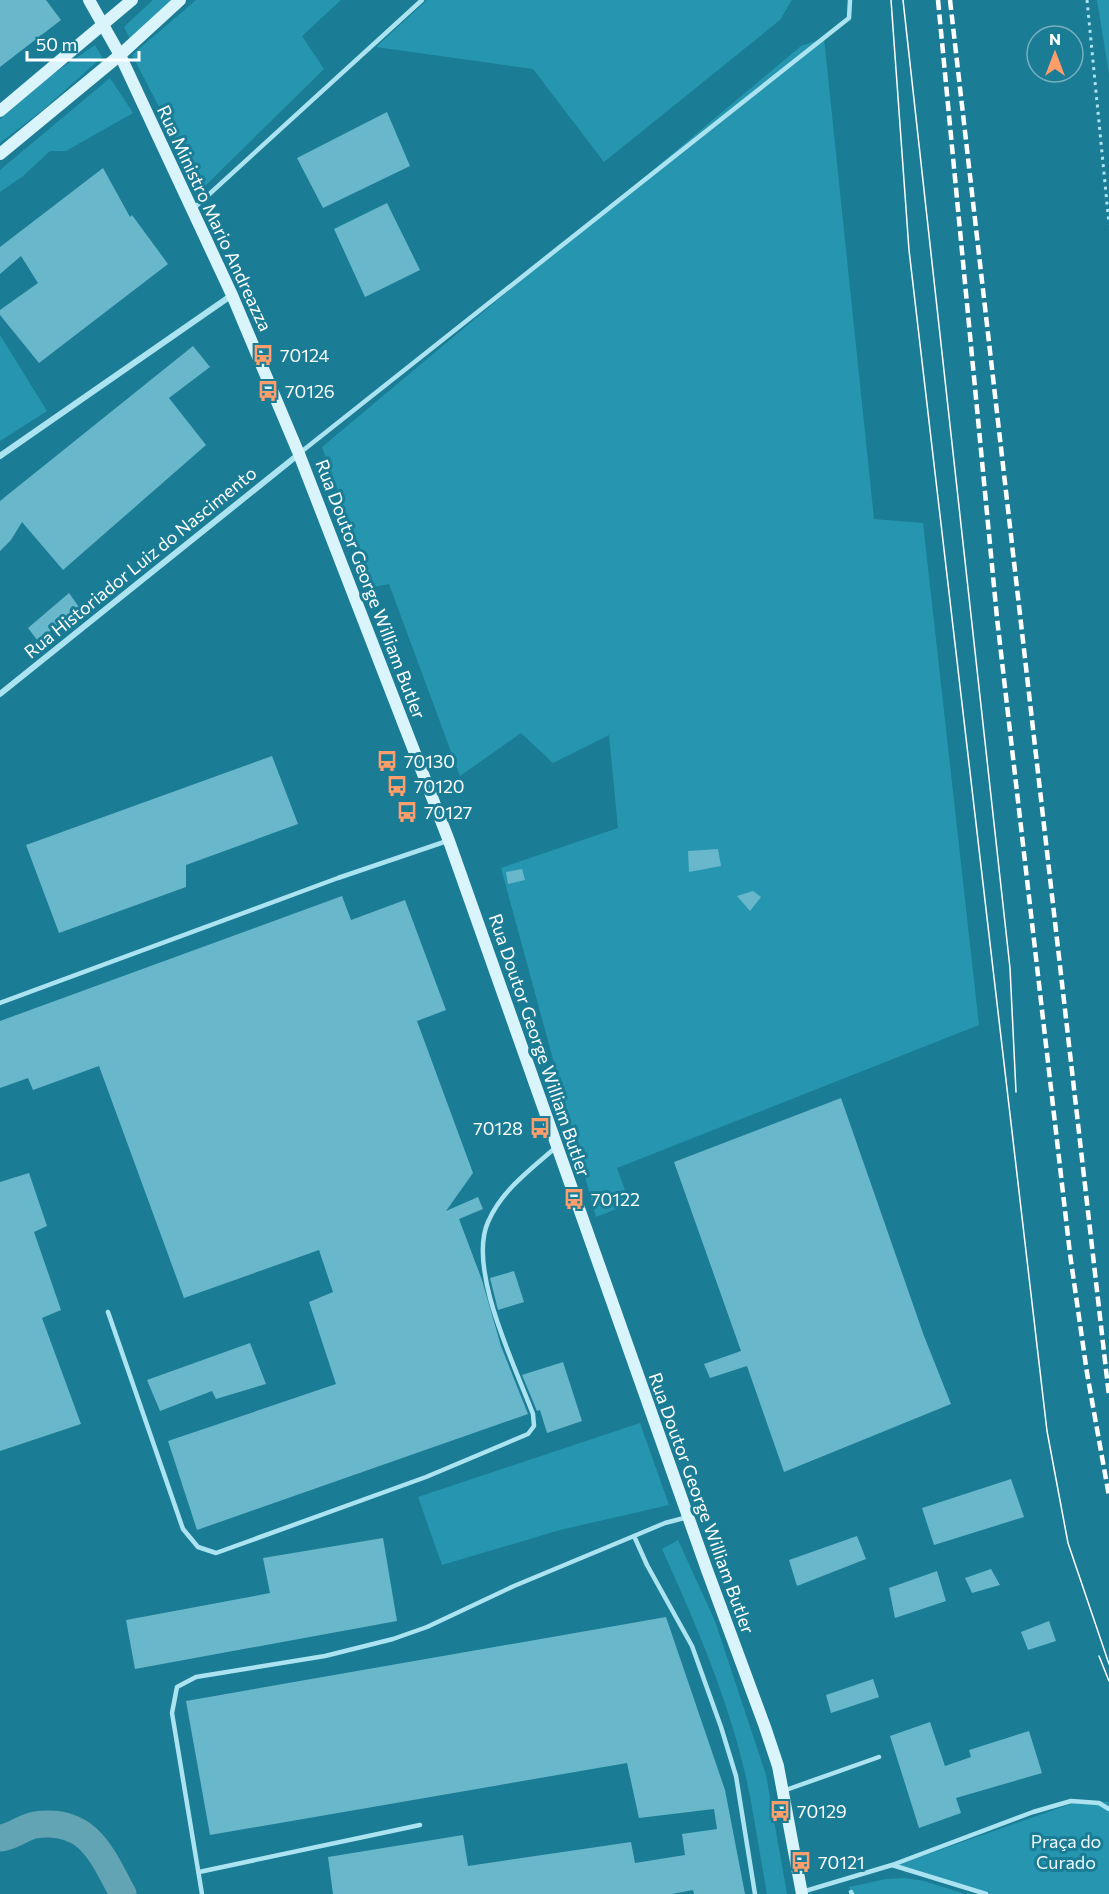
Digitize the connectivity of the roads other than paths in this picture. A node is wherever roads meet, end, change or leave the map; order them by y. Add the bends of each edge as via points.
1 (89, 0) edge
2 (132, 0) edge
3 (180, 0) edge
4 (422, 0) edge
5 (850, 0) edge
6 (104, 25) junction
7 (120, 55) junction
8 (0, 111) edge
9 (0, 154) edge
10 (192, 210) junction
11 (232, 295) junction
12 (299, 454) junction
13 (0, 456) edge
14 (0, 694) edge
15 (449, 840) junction
16 (0, 1003) edge
17 (556, 1147) junction
18 (108, 1312) dead end
19 (688, 1517) junction
20 (634, 1536) junction
21 (879, 1757) dead end
22 (783, 1791) junction
23 (1109, 1809) edge
24 (420, 1825) dead end
25 (892, 1865) junction
26 (199, 1872) junction
27 (801, 1893) edge
28 (202, 1894) edge
29 (755, 1894) edge
30 (986, 1894) edge

1 - 6 street, Rua Ministro Mario Andreazza
2 - 6 street
3 - 7 street
4 - 10 lane
5 - 12 lane via 849,18
6 - 7 street, Rua Ministro Mario Andreazza
6 - 8 street
7 - 9 street
7 - 10 street, Rua Ministro Mario Andreazza
10 - 11 street, Rua Ministro Mario Andreazza
11 - 12 street, Rua Ministro Mario Andreazza
11 - 13 street
12 - 14 street, Rua Historiador Luiz do Nascimento
12 - 15 street, Rua Doutor George William Butler
15 - 16 lane
15 - 17 street, Rua Doutor George William Butler
17 - 18 lane via 519,1179 499,1203 487,1224 482,1251 484,1277 534,1426 528,1434 492,1450 286,1529 216,1553 190,1541 170,1496
17 - 19 street, Rua Doutor George William Butler
19 - 20 lane
19 - 22 street, Rua Doutor George William Butler via 765,1727
20 - 26 lane via 393,1639 325,1656 196,1677 177,1687 172,1713
20 - 29 lane via 692,1647 721,1726 736,1776
21 - 22 lane
22 - 27 street, Rua Doutor George William Butler
23 - 25 lane via 1099,1803 1071,1801
24 - 26 lane
25 - 27 lane
25 - 30 lane
26 - 28 lane

